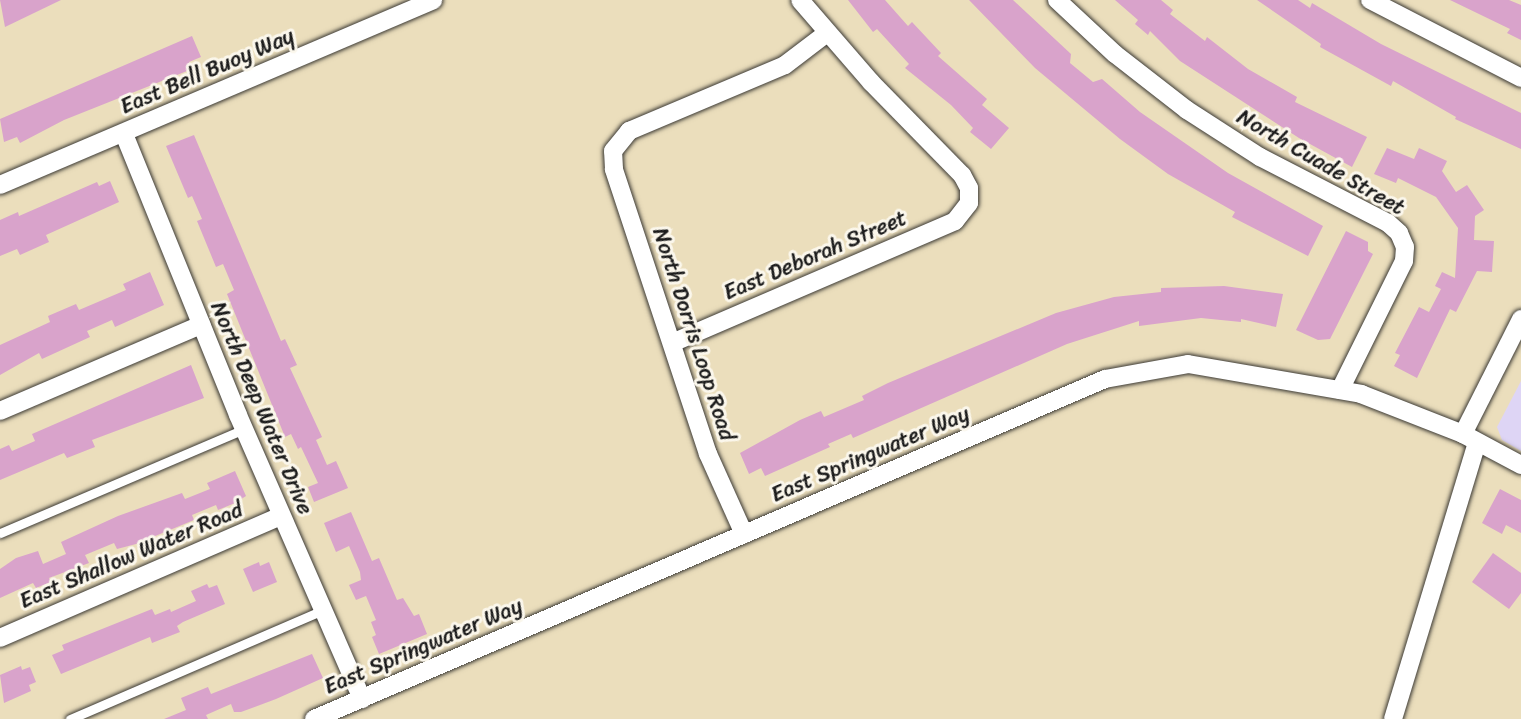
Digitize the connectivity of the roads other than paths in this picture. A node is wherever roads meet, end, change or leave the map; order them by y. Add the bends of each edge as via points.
1 (433, 0) edge
2 (800, 0) edge
3 (1057, 0) edge
4 (1370, 0) edge
5 (827, 33) junction
6 (1521, 78) edge
7 (124, 134) junction
8 (0, 185) edge
9 (1521, 319) edge
10 (201, 325) junction
11 (672, 343) junction
12 (1340, 390) junction
13 (0, 411) edge
14 (244, 429) junction
15 (1470, 438) junction
16 (1521, 465) edge
17 (281, 516) junction
18 (0, 533) edge
19 (744, 534) junction
20 (323, 610) junction
21 (0, 638) edge
22 (362, 699) junction
23 (70, 719) edge
24 (314, 719) edge
25 (1393, 719) edge

1 - 7 street, East Bell Buoy Way
2 - 5 street
3 - 12 street, North Cuade Street via 1142,76 1224,135 1297,178 1388,222 1399,233 1405,247 1404,261
4 - 6 street
5 - 11 street, North Dorris Loop Road via 785,64 629,131 615,145 614,169
5 - 11 street, East Deborah Street via 962,175 969,188 969,203 955,221
7 - 8 street, East Bell Buoy Way
7 - 10 street, North Deep Water Drive
9 - 15 street
10 - 13 street
10 - 14 street, North Deep Water Drive
11 - 19 street, North Dorris Loop Road via 708,454
12 - 15 street, East Springwater Way via 1361,394
12 - 19 street, East Springwater Way via 1188,364 1105,379
14 - 17 street, North Deep Water Drive
14 - 18 lane
15 - 16 street, East Springwater Way
15 - 25 street
17 - 20 street, North Deep Water Drive
17 - 21 street, East Shallow Water Road
19 - 22 street, East Springwater Way
20 - 22 street, North Deep Water Drive
20 - 23 lane
22 - 24 street, East Springwater Way

